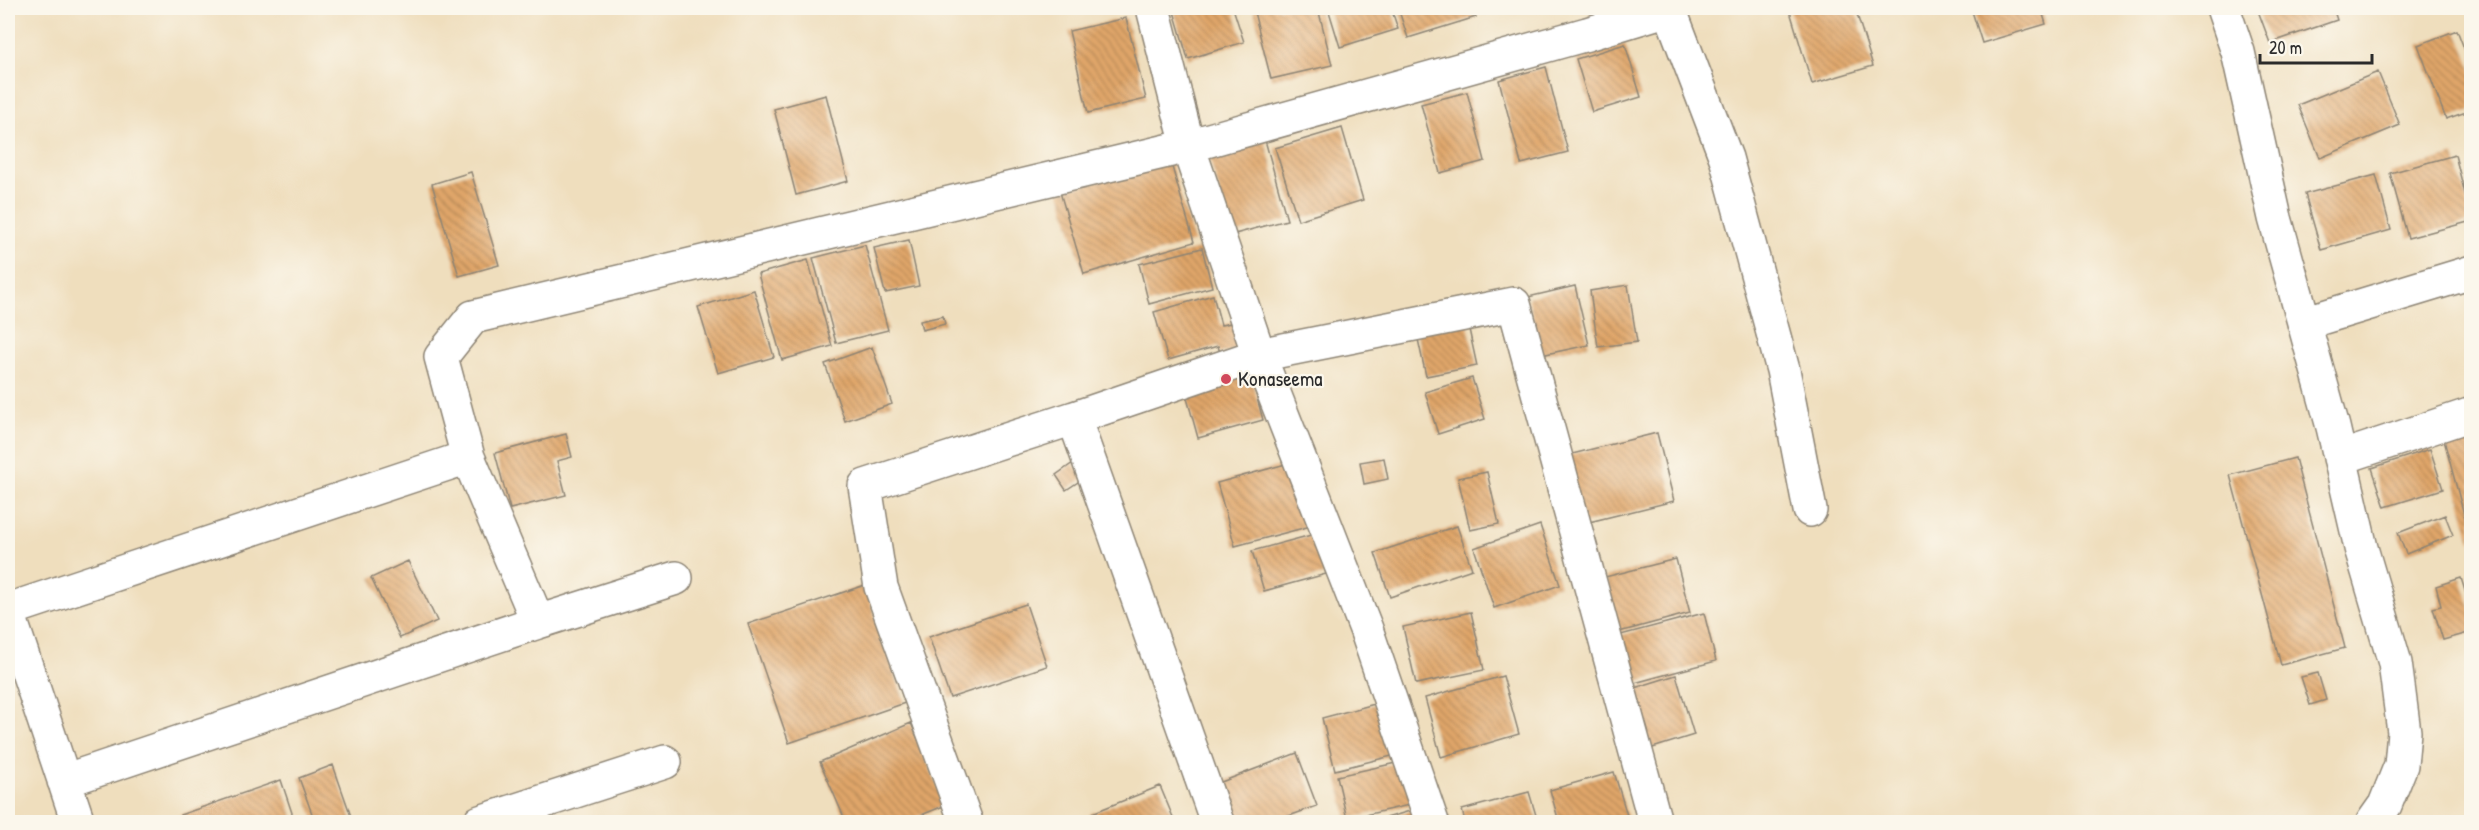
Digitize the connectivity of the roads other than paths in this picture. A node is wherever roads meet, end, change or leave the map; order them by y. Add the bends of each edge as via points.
1 (1153, 8) edge
2 (1670, 8) edge
3 (2223, 8) edge
4 (1188, 146) junction
5 (2472, 272) edge
6 (2304, 323) junction
7 (1259, 355) junction
8 (2472, 414) edge
9 (1074, 418) junction
10 (468, 457) junction
11 (2340, 458) junction
12 (1810, 510) dead end
13 (676, 578) dead end
14 (8, 611) edge
15 (538, 622) junction
16 (665, 762) dead end
17 (64, 781) junction
18 (78, 822) edge
19 (480, 822) edge
20 (966, 822) edge
21 (1217, 822) edge
22 (1432, 822) edge
23 (1655, 822) edge
24 (2373, 822) edge

1 - 4 street
2 - 4 street
2 - 12 street via 1726,158 1784,370
3 - 6 street via 2238,52 2274,218
4 - 7 street
4 - 10 street via 473,317 441,357
5 - 6 street
6 - 11 street
7 - 9 street
7 - 22 street via 1366,629
7 - 23 street via 1514,304
8 - 11 street
9 - 20 street via 865,486 881,587
9 - 21 street
10 - 14 street
10 - 15 street
11 - 24 street via 2361,548 2395,663 2404,732 2401,765 2385,805
13 - 15 street
14 - 17 street
15 - 17 street
16 - 19 street
17 - 18 street

